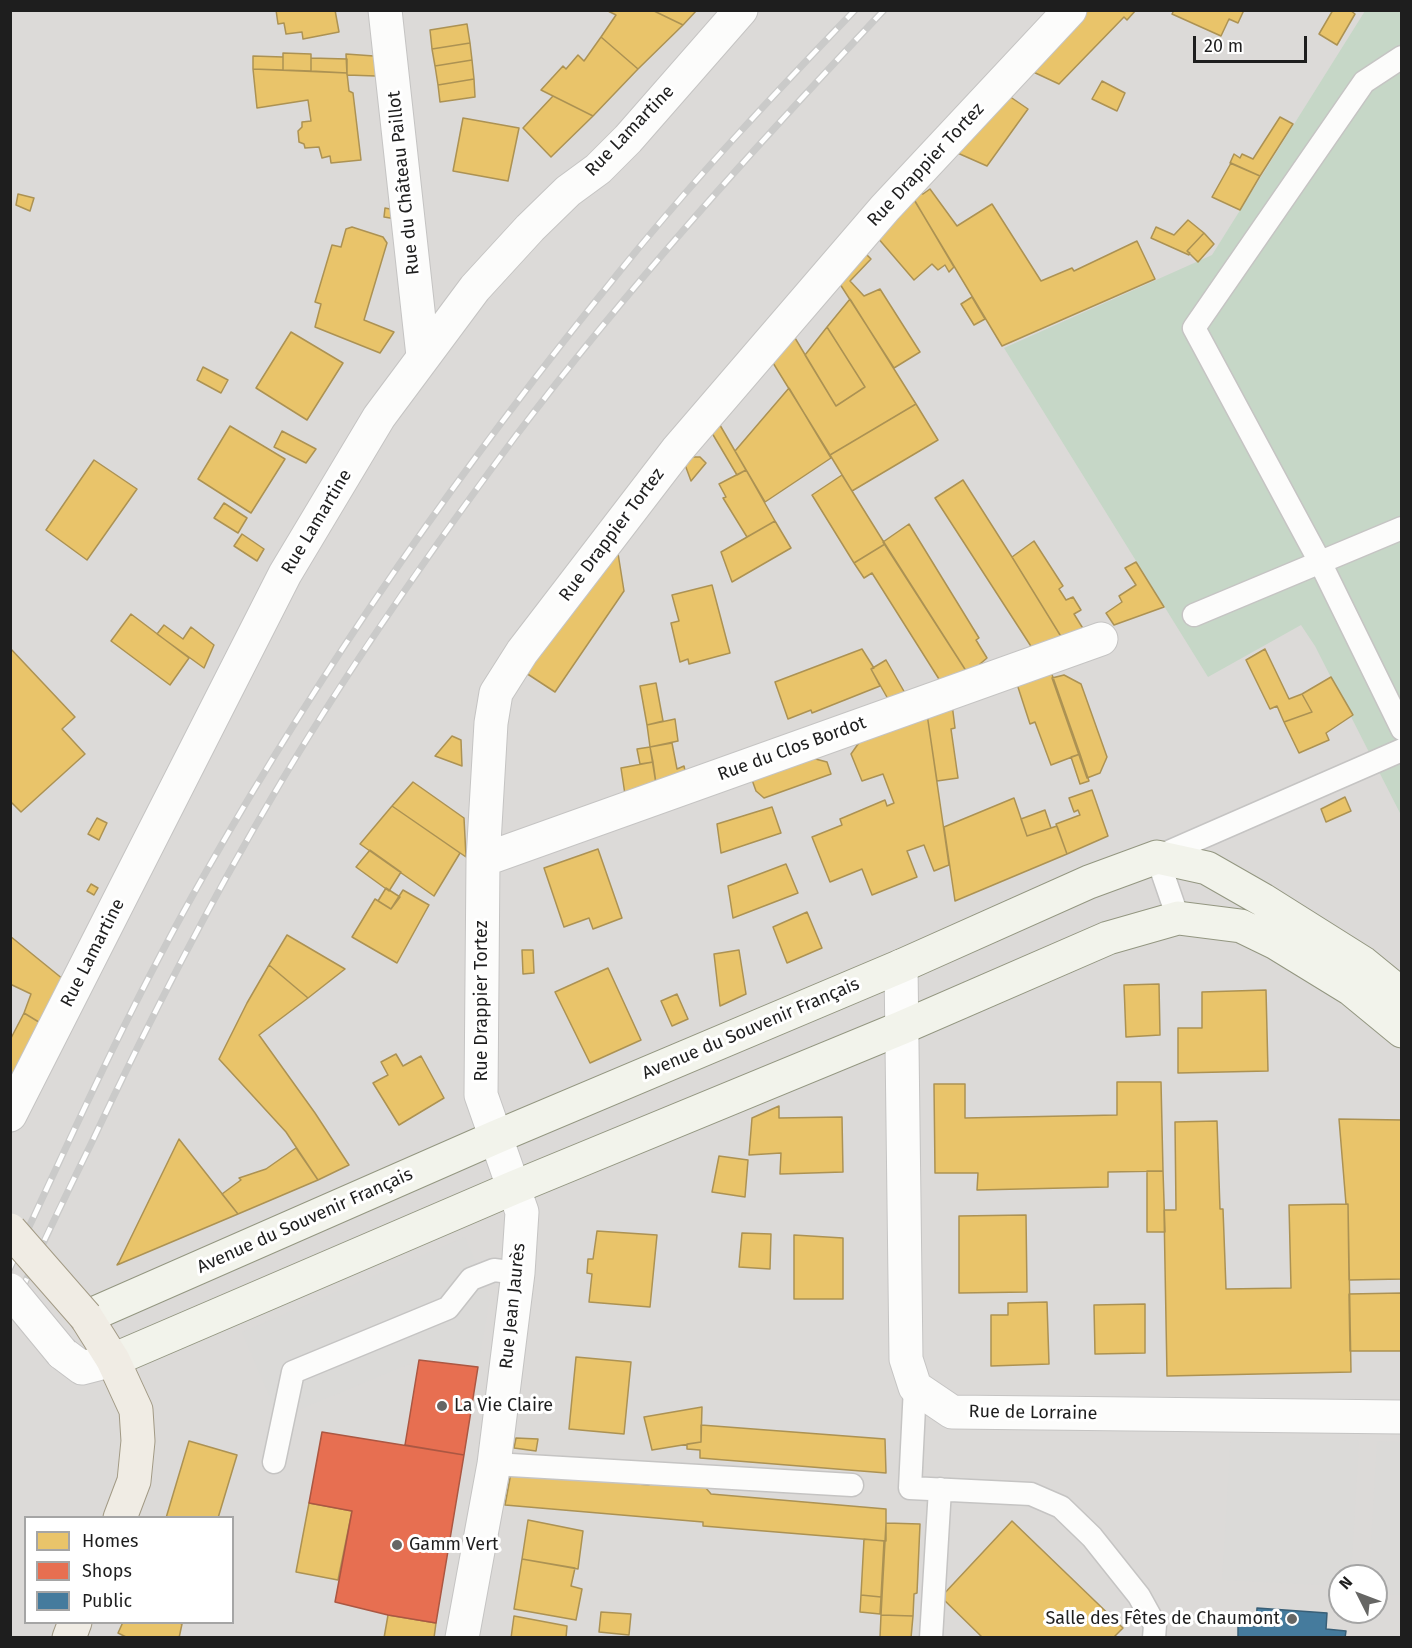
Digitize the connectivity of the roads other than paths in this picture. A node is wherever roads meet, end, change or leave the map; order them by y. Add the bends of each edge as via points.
1 (385, 10) edge
2 (741, 10) edge
3 (1070, 10) edge
4 (1401, 57) edge
5 (423, 356) junction
6 (1401, 528) edge
7 (1320, 562) junction
8 (1194, 615) dead end
9 (1101, 639) dead end
10 (1401, 729) edge
11 (1401, 750) edge
12 (1157, 857) junction
13 (483, 860) junction
14 (1178, 918) junction
15 (901, 966) junction
16 (1401, 995) edge
17 (902, 1028) junction
18 (1401, 1031) edge
19 (10, 1115) edge
20 (496, 1137) junction
21 (513, 1188) junction
22 (10, 1230) edge
23 (518, 1273) junction
24 (10, 1290) edge
25 (86, 1317) junction
26 (113, 1360) junction
27 (915, 1387) junction
28 (1401, 1417) edge
29 (274, 1462) dead end
30 (494, 1464) junction
31 (852, 1485) dead end
32 (940, 1489) junction
33 (121, 1516) edge
34 (75, 1624) edge
35 (69, 1638) edge
36 (462, 1638) edge
37 (931, 1638) edge
38 (1154, 1638) edge

1 - 5 street, Rue du Château Paillot
2 - 5 street, Rue Lamartine via 628,139 530,228 475,288
3 - 13 street, Rue Drappier Tortez via 885,208 685,441 522,652 496,693
4 - 7 lane via 1364,82 1194,328
5 - 19 street, Rue Lamartine via 379,417 285,574
6 - 7 lane
7 - 8 lane
7 - 10 lane
9 - 13 street, Rue du Clos Bordot
11 - 12 lane
12 - 14 lane
12 - 15 street, Avenue du Souvenir Français via 1089,882
12 - 16 street via 1208,868 1363,963
13 - 20 street, Rue Drappier Tortez via 481,1095
14 - 17 street via 1108,938
14 - 18 street via 1241,926 1276,943 1351,989
15 - 17 street
15 - 20 street, Avenue du Souvenir Français
17 - 21 street
17 - 27 street via 906,1359
20 - 21 street, Rue Drappier Tortez
20 - 25 street, Avenue du Souvenir Français
21 - 23 street, Rue Jean Jaurès via 522,1212
21 - 26 street
22 - 25 main road, bridge
23 - 29 lane via 494,1270 471,1279 448,1308 293,1372
23 - 30 street, Rue Jean Jaurès
24 - 26 street, bridge via 62,1353 82,1368
25 - 26 main road
26 - 33 main road via 136,1410 138,1442 134,1481
27 - 28 street, Rue de Lorraine via 952,1412
27 - 32 lane via 910,1488
30 - 31 lane
30 - 36 street, Rue Jean Jaurès
32 - 37 lane
32 - 38 lane via 1031,1494 1061,1507 1092,1537 1139,1596 1155,1625
34 - 35 main road

